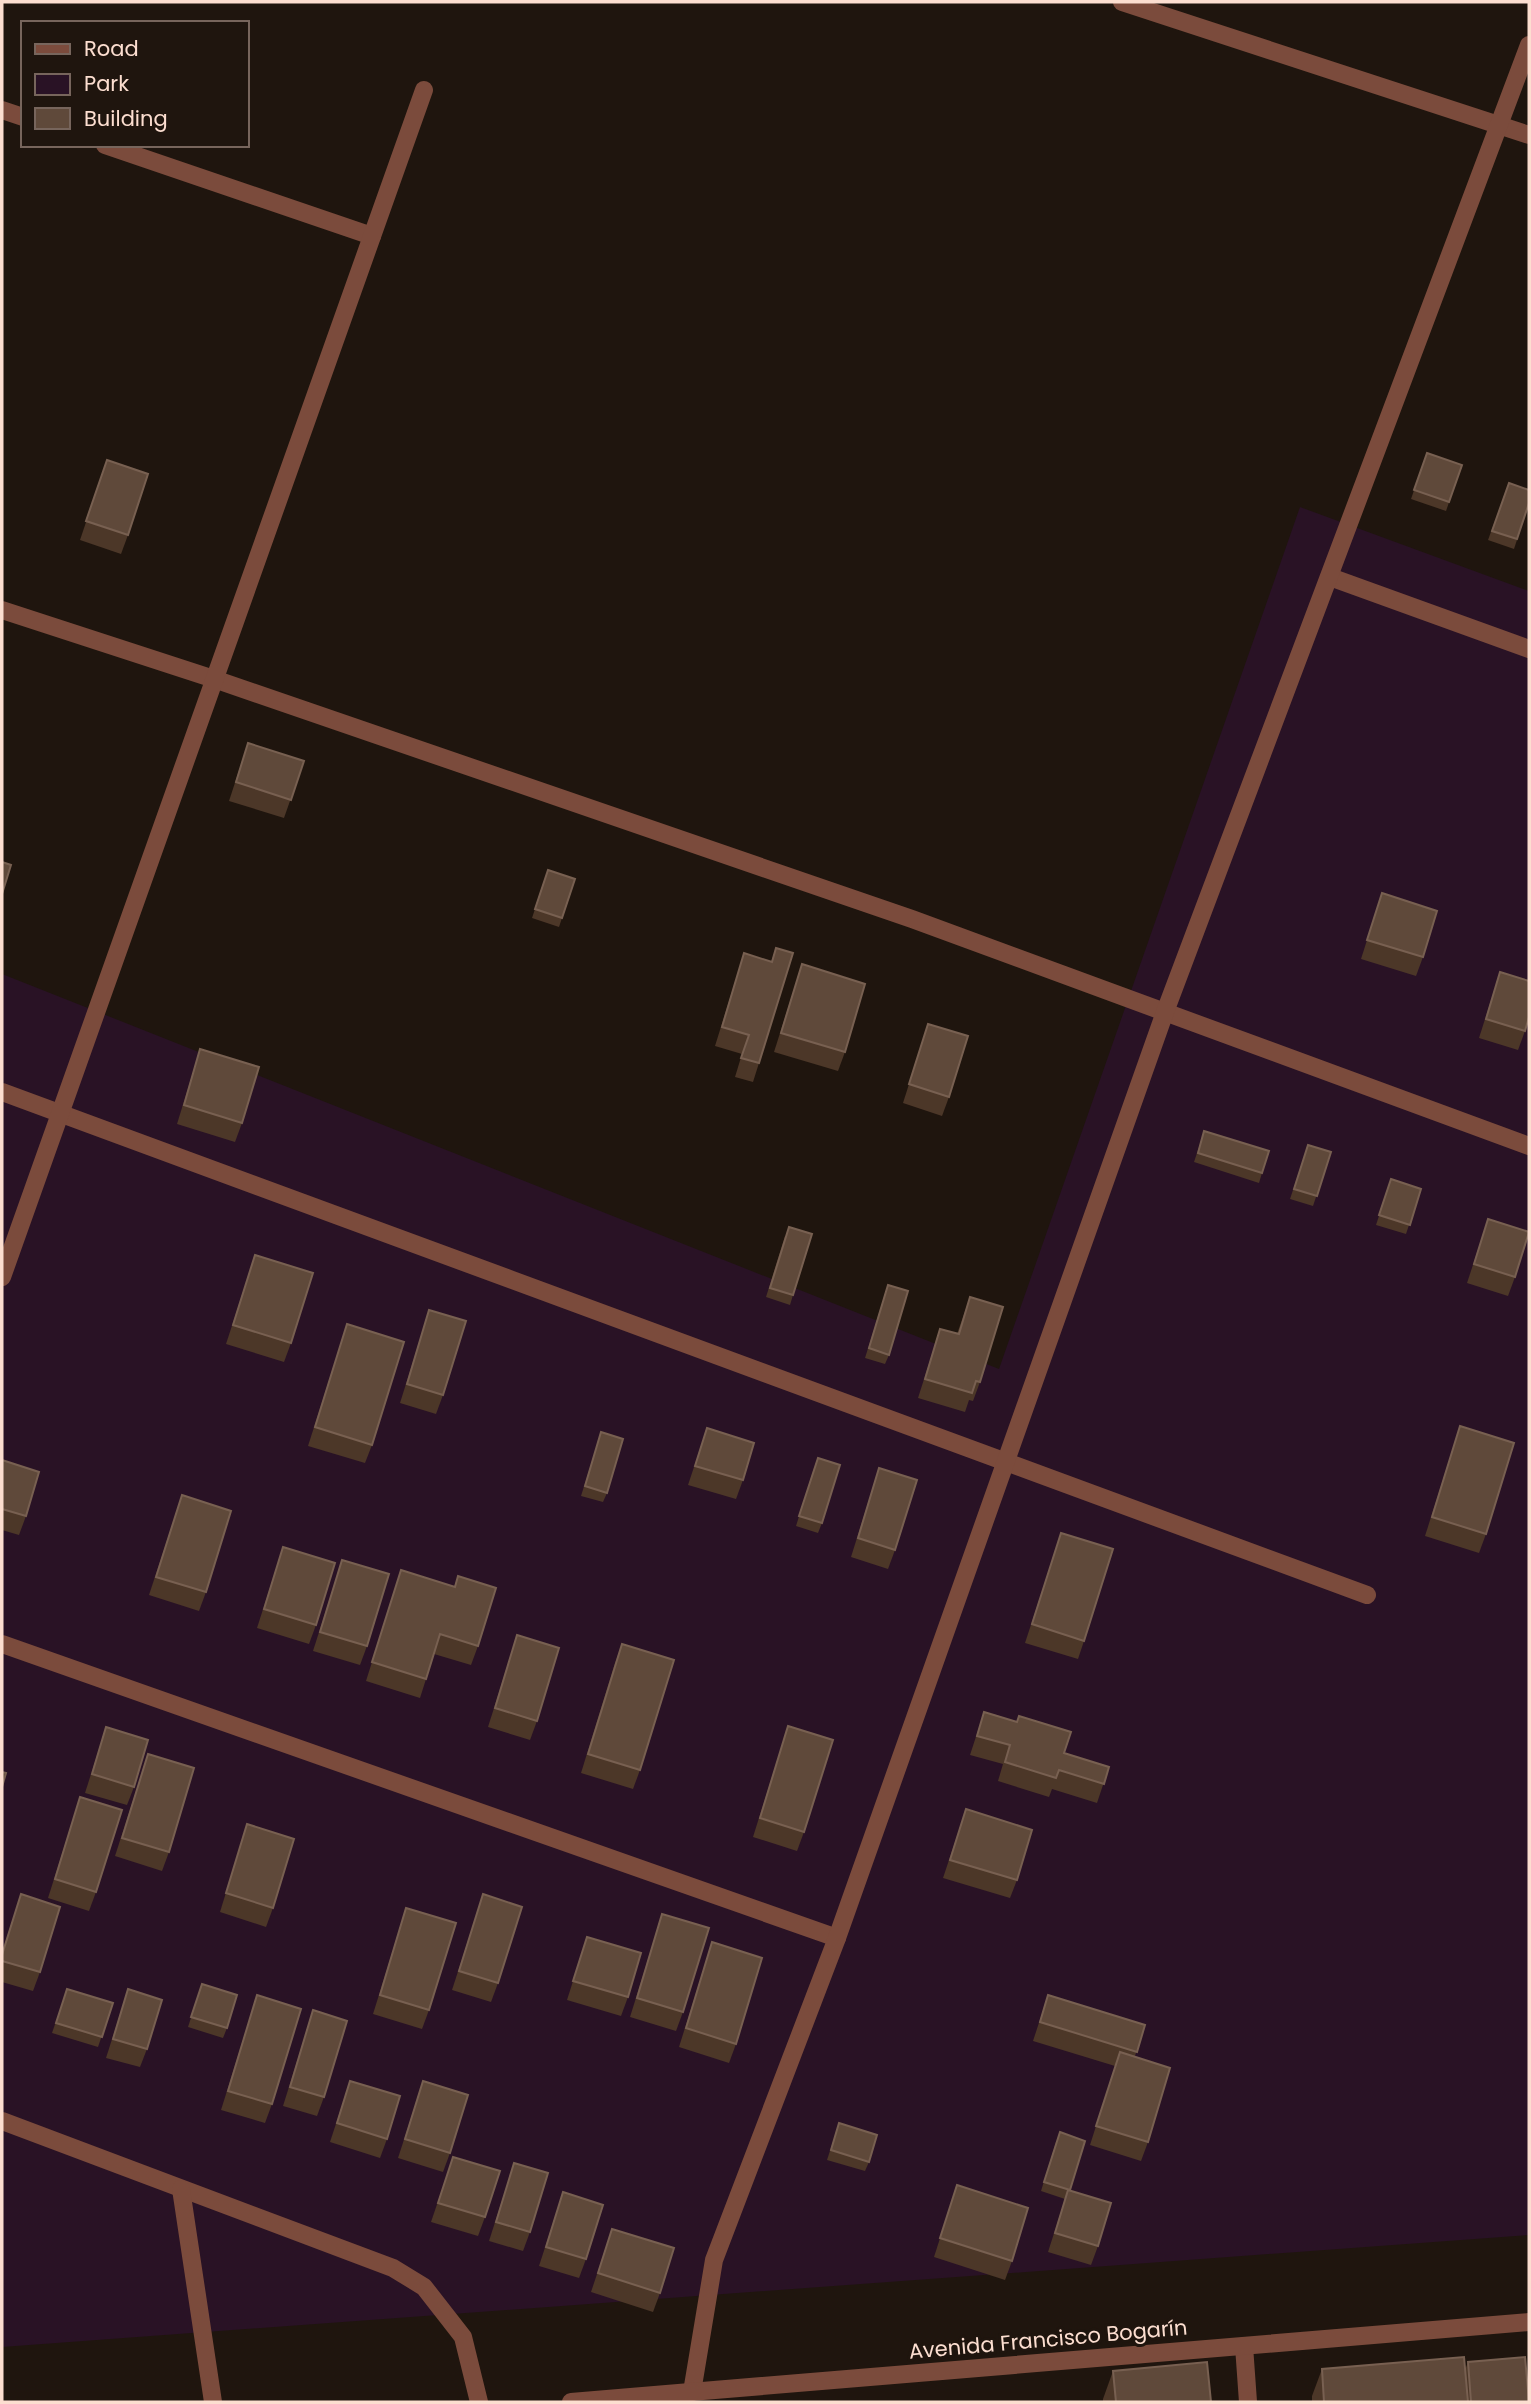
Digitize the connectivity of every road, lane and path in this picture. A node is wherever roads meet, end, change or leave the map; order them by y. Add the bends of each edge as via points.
1 (1122, 2) edge
2 (1529, 45) edge
3 (424, 90) dead end
4 (2, 110) edge
5 (21, 116) edge
6 (1499, 124) junction
7 (1529, 135) edge
8 (111, 147) edge
9 (372, 236) junction
10 (1330, 577) junction
11 (2, 610) edge
12 (1529, 649) edge
13 (214, 679) junction
14 (1165, 1012) junction
15 (2, 1092) edge
16 (61, 1113) junction
17 (1529, 1146) edge
18 (2, 1277) edge
19 (1007, 1462) junction
20 (1367, 1595) dead end
21 (2, 1644) edge
22 (837, 1938) junction
23 (2, 2121) edge
24 (181, 2189) junction
25 (1529, 2322) edge
26 (1244, 2346) junction
27 (692, 2392) junction
28 (212, 2402) edge
29 (479, 2402) edge
30 (571, 2402) edge
31 (1248, 2402) edge

1 - 6 street
2 - 6 street
3 - 9 street
4 - 5 street
6 - 7 street
6 - 10 street
8 - 9 street
9 - 13 street
10 - 12 street
10 - 14 street
11 - 13 street
13 - 14 street via 912,919
13 - 16 street
14 - 17 street
14 - 19 street
15 - 16 street
16 - 18 street
16 - 19 street
19 - 20 street
19 - 22 street
21 - 22 street
22 - 27 street via 714,2260
23 - 24 street
24 - 28 street
24 - 29 street via 393,2268 424,2287 463,2336
25 - 26 street, Avenida Francisco Bogarín
26 - 27 street, Avenida Francisco Bogarín
26 - 31 street
27 - 30 street, Avenida Francisco Bogarín

